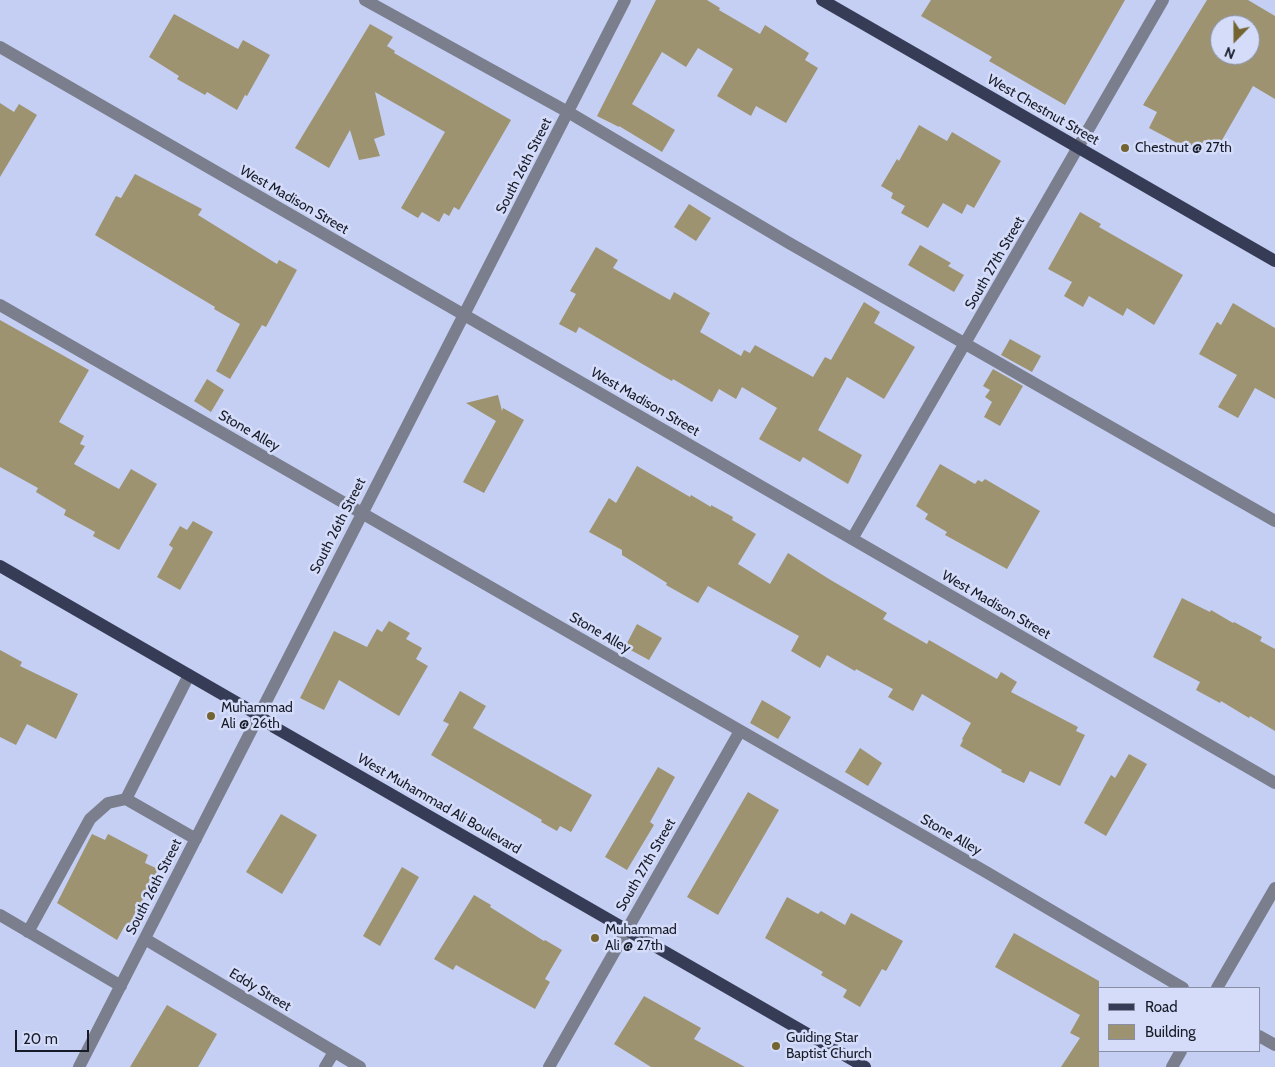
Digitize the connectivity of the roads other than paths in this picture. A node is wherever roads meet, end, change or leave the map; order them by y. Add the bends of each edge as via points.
1 (365, 0) edge
2 (625, 0) edge
3 (822, 0) edge
4 (1163, 0) edge
5 (0, 47) edge
6 (568, 112) junction
7 (1079, 148) junction
8 (1275, 261) edge
9 (0, 305) edge
10 (464, 315) junction
11 (966, 344) junction
12 (361, 513) junction
13 (1275, 521) edge
14 (852, 539) junction
15 (0, 566) edge
16 (189, 674) junction
17 (260, 716) junction
18 (740, 731) junction
19 (1275, 783) edge
20 (126, 799) junction
21 (196, 839) junction
22 (1275, 888) edge
23 (0, 915) edge
24 (627, 929) junction
25 (28, 932) junction
26 (145, 939) junction
27 (121, 986) junction
28 (1182, 987) edge
29 (1218, 987) edge
30 (1260, 1037) edge
31 (1275, 1045) edge
32 (334, 1052) junction
33 (1180, 1052) edge
34 (79, 1067) edge
35 (325, 1067) edge
36 (360, 1067) edge
37 (549, 1067) edge
38 (865, 1067) edge
39 (1172, 1067) edge

1 - 6 street
2 - 6 street, South 26th Street
3 - 7 main road, West Chestnut Street
4 - 7 street, South 27th Street
5 - 10 street, West Madison Street
6 - 10 street, South 26th Street
6 - 11 street
7 - 8 main road, West Chestnut Street
7 - 11 street, South 27th Street
9 - 12 street, Stone Alley
10 - 12 street, South 26th Street
10 - 14 street, West Madison Street
11 - 13 street
11 - 14 street, South 27th Street
12 - 17 street, South 26th Street
12 - 18 street, Stone Alley
14 - 19 street, West Madison Street
15 - 16 main road, West Muhammad Ali Boulevard
16 - 17 main road, West Muhammad Ali Boulevard
16 - 20 street
17 - 21 street, South 26th Street
17 - 24 main road, West Muhammad Ali Boulevard
18 - 24 street, South 27th Street
18 - 28 street, Stone Alley
20 - 21 street
20 - 25 street via 108,803 90,819
21 - 26 street, South 26th Street
22 - 29 street
23 - 25 street
24 - 37 street, South 27th Street
24 - 38 main road, West Muhammad Ali Boulevard
25 - 27 street
26 - 27 street, South 26th Street
26 - 32 street, Eddy Street
27 - 34 street, South 26th Street
30 - 31 street
32 - 35 street
32 - 36 street, Eddy Street
33 - 39 street

